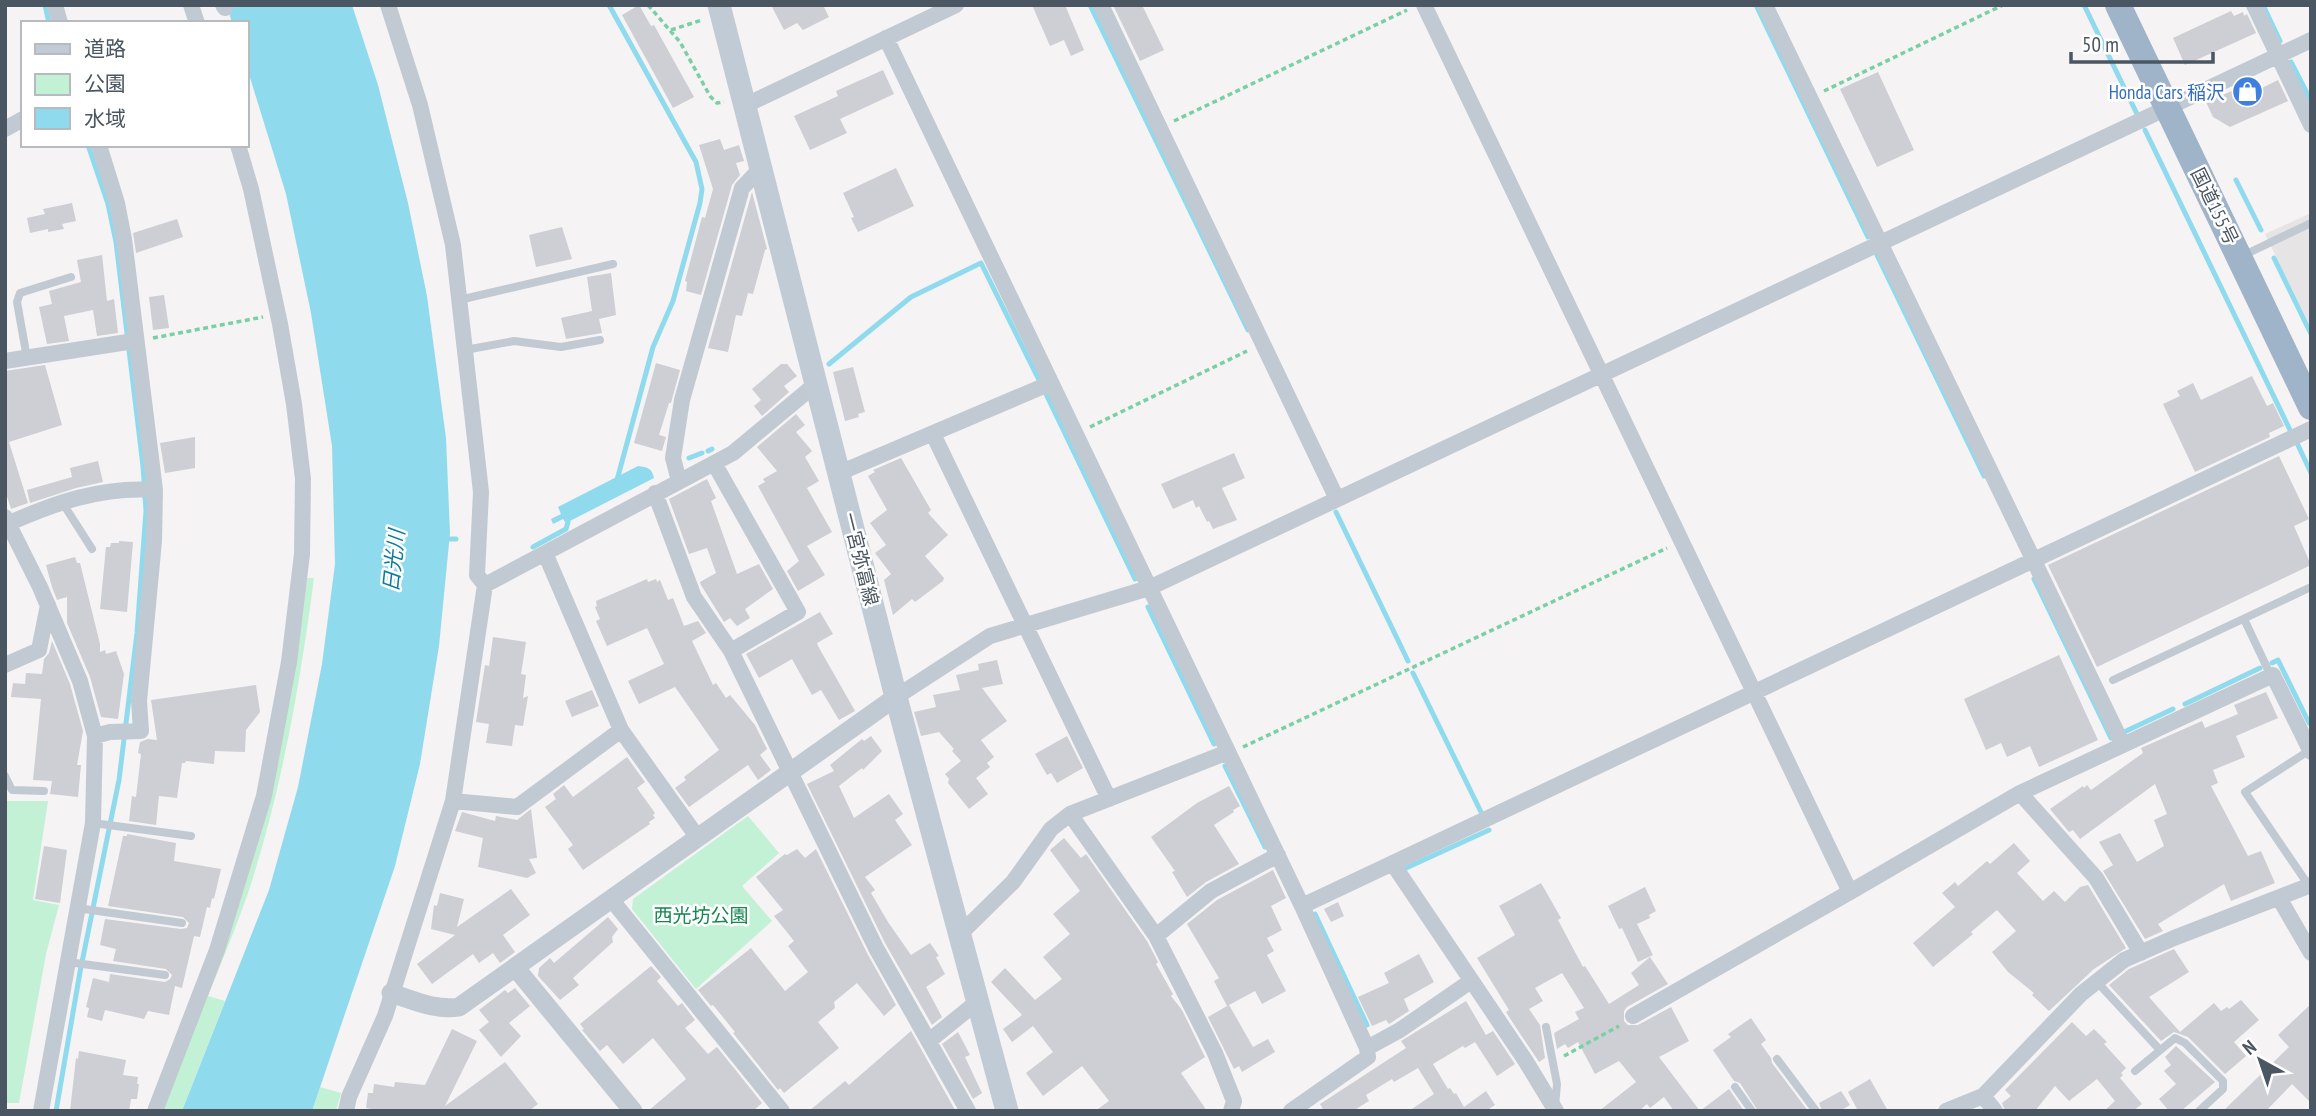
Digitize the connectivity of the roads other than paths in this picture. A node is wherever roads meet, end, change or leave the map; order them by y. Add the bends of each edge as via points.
1 (388, 5) edge
2 (956, 5) edge
3 (1101, 5) edge
4 (1424, 5) edge
5 (1765, 5) edge
6 (2118, 5) edge
7 (2254, 5) edge
8 (720, 9) edge
9 (886, 38) junction
10 (2311, 40) edge
11 (2278, 56) junction
12 (745, 99) junction
13 (2168, 108) junction
14 (21, 120) edge
15 (2311, 125) edge
16 (5, 129) edge
17 (100, 147) edge
18 (239, 147) edge
19 (762, 167) junction
20 (2311, 223) edge
21 (1880, 243) junction
22 (2239, 257) junction
23 (613, 264) dead end
24 (71, 277) dead end
25 (459, 300) junction
26 (600, 340) dead end
27 (130, 342) junction
28 (465, 350) junction
29 (27, 358) junction
30 (5, 361) edge
31 (1601, 375) junction
32 (817, 383) junction
33 (1051, 383) junction
34 (2311, 407) edge
35 (2311, 429) edge
36 (933, 434) junction
37 (714, 463) junction
38 (839, 473) junction
39 (679, 481) junction
40 (147, 490) junction
41 (655, 493) junction
42 (1338, 499) junction
43 (62, 502) junction
44 (6, 522) edge
45 (92, 548) dead end
46 (545, 553) junction
47 (2033, 561) junction
48 (485, 585) junction
49 (2311, 587) edge
50 (1149, 588) junction
51 (48, 605) junction
52 (2244, 619) junction
53 (1024, 625) junction
54 (730, 651) junction
55 (5, 665) edge
56 (2271, 676) junction
57 (2113, 680) dead end
58 (1754, 692) junction
59 (896, 697) junction
60 (621, 730) junction
61 (103, 734) junction
62 (2309, 743) edge
63 (2123, 745) junction
64 (1228, 753) junction
65 (792, 772) junction
66 (5, 776) edge
67 (44, 791) dead end
68 (2020, 793) junction
69 (1109, 799) junction
70 (453, 801) junction
71 (1070, 814) junction
72 (97, 823) junction
73 (191, 836) dead end
74 (698, 838) junction
75 (1278, 855) junction
76 (1393, 864) junction
77 (2310, 885) edge
78 (1850, 892) junction
79 (2279, 898) junction
80 (611, 899) junction
81 (1302, 906) junction
82 (80, 909) junction
83 (182, 923) dead end
84 (960, 935) junction
85 (1156, 936) junction
86 (2141, 953) junction
87 (2311, 953) edge
88 (70, 962) junction
89 (515, 967) junction
90 (165, 975) dead end
91 (1471, 981) junction
92 (2097, 982) junction
93 (391, 993) junction
94 (977, 1002) junction
95 (1633, 1016) road end
96 (1546, 1027) dead end
97 (929, 1041) junction
98 (1367, 1048) junction
99 (2160, 1050) junction
100 (1777, 1059) dead end
101 (2135, 1070) dead end
102 (1735, 1087) dead end
103 (1983, 1096) junction
104 (1555, 1110) edge
105 (41, 1111) edge
106 (155, 1111) edge
107 (346, 1111) edge
108 (633, 1111) edge
109 (782, 1111) edge
110 (968, 1111) edge
111 (1006, 1111) edge
112 (1231, 1111) edge
113 (1291, 1111) edge
114 (1752, 1111) edge
115 (1816, 1111) edge
116 (1945, 1111) edge
117 (1995, 1111) edge
118 (2199, 1111) edge

1 - 25 street via 420,104 453,245
2 - 9 street
3 - 42 street
4 - 31 street
5 - 21 street
6 - 13 highway, 国道155号
7 - 11 street
8 - 12 main road, 一宮弥富線
9 - 12 street
9 - 33 street
10 - 11 street
11 - 13 street
11 - 15 street
12 - 19 main road, 一宮弥富線
13 - 21 street
13 - 22 highway, 国道155号
14 - 16 street
17 - 27 street via 117,203
18 - 106 street via 281,324 294,404 303,479 302,554 289,662 264,796 217,950
19 - 32 main road, 一宮弥富線
19 - 39 street via 741,188 682,400 673,458
20 - 22 lane
21 - 31 street
21 - 47 street
22 - 34 highway, 国道155号
23 - 25 lane
24 - 29 lane via 20,293 17,302
25 - 28 street
26 - 28 lane via 561,347 514,341
27 - 29 street
27 - 40 street
28 - 48 street via 481,492 477,575
29 - 30 street
31 - 42 street
31 - 58 street
32 - 37 street via 733,453
32 - 38 main road, 一宮弥富線
33 - 36 street
33 - 50 street
35 - 47 street
36 - 38 street
36 - 53 street
37 - 39 street
37 - 54 street via 797,612
38 - 59 main road, 一宮弥富線
39 - 41 street
40 - 43 street via 120,488
40 - 61 street via 154,541 139,701 141,731
41 - 46 street
41 - 54 street via 694,597
42 - 50 street
43 - 44 street
43 - 45 lane
44 - 51 street
46 - 48 street
46 - 60 street
47 - 58 street
47 - 63 street
48 - 70 street
49 - 52 lane
50 - 53 street
50 - 64 street
51 - 55 street via 39,650
51 - 61 street
52 - 56 lane
52 - 57 lane
53 - 59 street via 990,636
53 - 69 street
54 - 65 street
56 - 62 street
56 - 63 street
58 - 76 street
58 - 78 street
59 - 65 street
59 - 84 main road, 一宮弥富線
60 - 70 street via 517,807
60 - 74 street
61 - 72 street
62 - 77 lane via 2245,792
63 - 68 street
64 - 69 street
64 - 75 street
65 - 74 street
65 - 97 street via 876,948
66 - 67 lane via 12,790
68 - 78 street
68 - 86 street via 2096,878
69 - 71 street
70 - 93 street
71 - 84 street via 1051,830 1013,882
71 - 85 street
72 - 73 lane
72 - 82 street
74 - 80 street
75 - 81 street
75 - 85 street via 1211,891
76 - 81 street
76 - 91 street
77 - 79 street
78 - 95 street
79 - 86 street
79 - 87 street
80 - 89 street
80 - 109 street
81 - 98 street
82 - 83 lane
82 - 88 street
84 - 94 main road, 一宮弥富線
85 - 112 street via 1215,1053 1234,1101
86 - 92 street via 2124,960
88 - 90 lane
88 - 105 street
89 - 93 street via 459,1007 448,1009
89 - 108 street
91 - 98 street
91 - 104 street
92 - 99 lane
92 - 103 street
93 - 107 street
94 - 97 street
94 - 111 main road, 一宮弥富線
96 - 104 lane via 1557,1084
97 - 110 street
98 - 113 street via 1368,1057
99 - 101 lane
99 - 118 lane via 2175,1038 2223,1081 2223,1089
100 - 115 lane
102 - 114 lane
103 - 116 street
103 - 117 street

